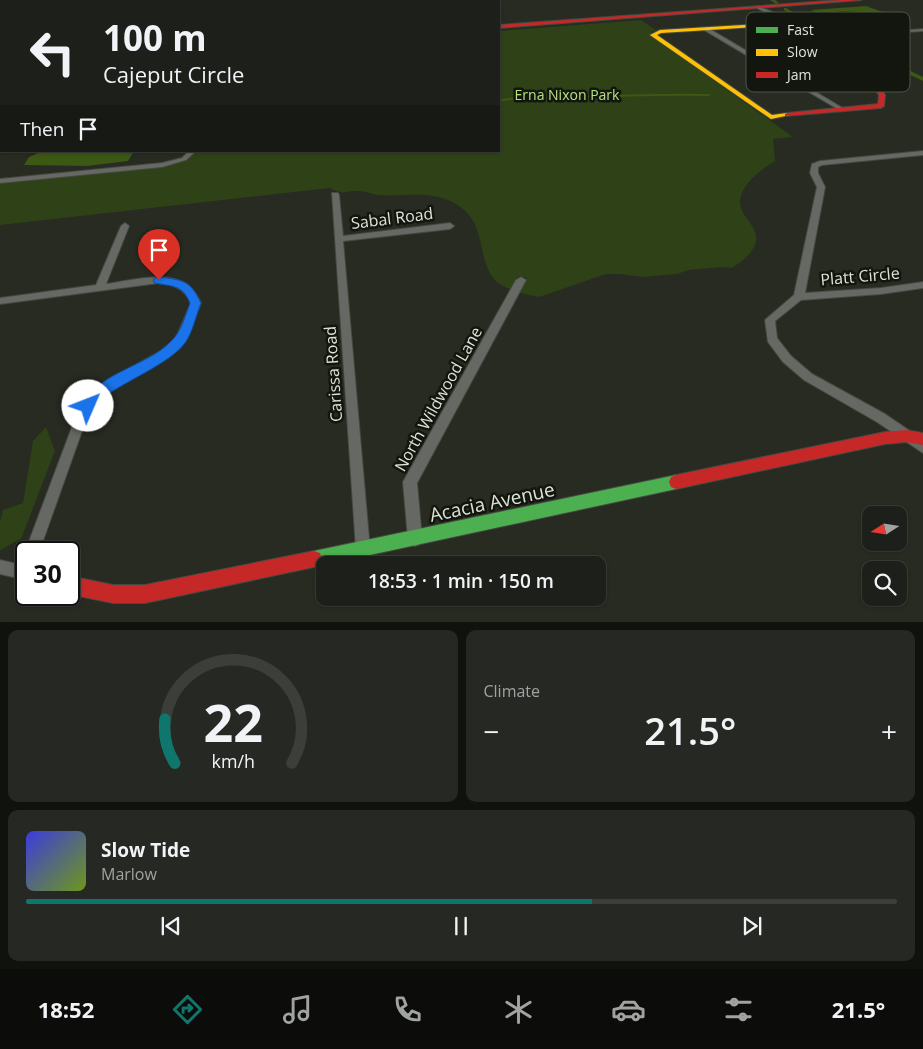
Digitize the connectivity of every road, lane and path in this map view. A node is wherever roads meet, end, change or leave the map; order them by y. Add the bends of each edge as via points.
1 (743, 0) edge
2 (859, 0) edge
3 (758, 7) junction
4 (767, 12) edge
5 (746, 26) edge
6 (500, 27) edge
7 (706, 29) junction
8 (923, 30) edge
9 (910, 31) edge
10 (746, 53) edge
11 (813, 92) edge
12 (880, 92) edge
13 (843, 110) junction
14 (192, 152) edge
15 (923, 153) edge
16 (0, 181) edge
17 (335, 195) dead end
18 (125, 226) dead end
19 (450, 226) dead end
20 (339, 239) junction
21 (521, 280) dead end
22 (923, 285) edge
23 (100, 288) junction
24 (799, 297) junction
25 (0, 301) edge
26 (906, 436) junction
27 (923, 439) edge
28 (923, 447) edge
29 (415, 539) junction
30 (36, 541) edge
31 (363, 550) junction
32 (0, 567) edge
33 (15, 569) edge
34 (80, 588) edge

1 - 3 street
2 - 3 street
3 - 4 street
3 - 6 street
5 - 7 street
7 - 10 street
7 - 13 street via 653,35 772,117
8 - 9 street
11 - 13 street
12 - 13 street via 881,106
14 - 16 street via 184,159 162,164
15 - 24 street via 815,166 814,173 821,187
17 - 20 street, Carissa Road
18 - 23 street
19 - 20 street, Sabal Road
20 - 31 street, Carissa Road
21 - 29 street, North Wildwood Lane via 410,482
22 - 24 street, Platt Circle
23 - 25 street
23 - 30 street via 159,280 178,283 190,290 196,303 180,340 165,354 116,381 95,397 82,415
24 - 26 street via 770,320 772,339 787,359 808,377 881,418
26 - 27 street, Acacia Avenue
26 - 28 street
26 - 29 street, Acacia Avenue
29 - 31 street, Acacia Avenue
31 - 34 street, Acacia Avenue via 128,597
32 - 33 street

